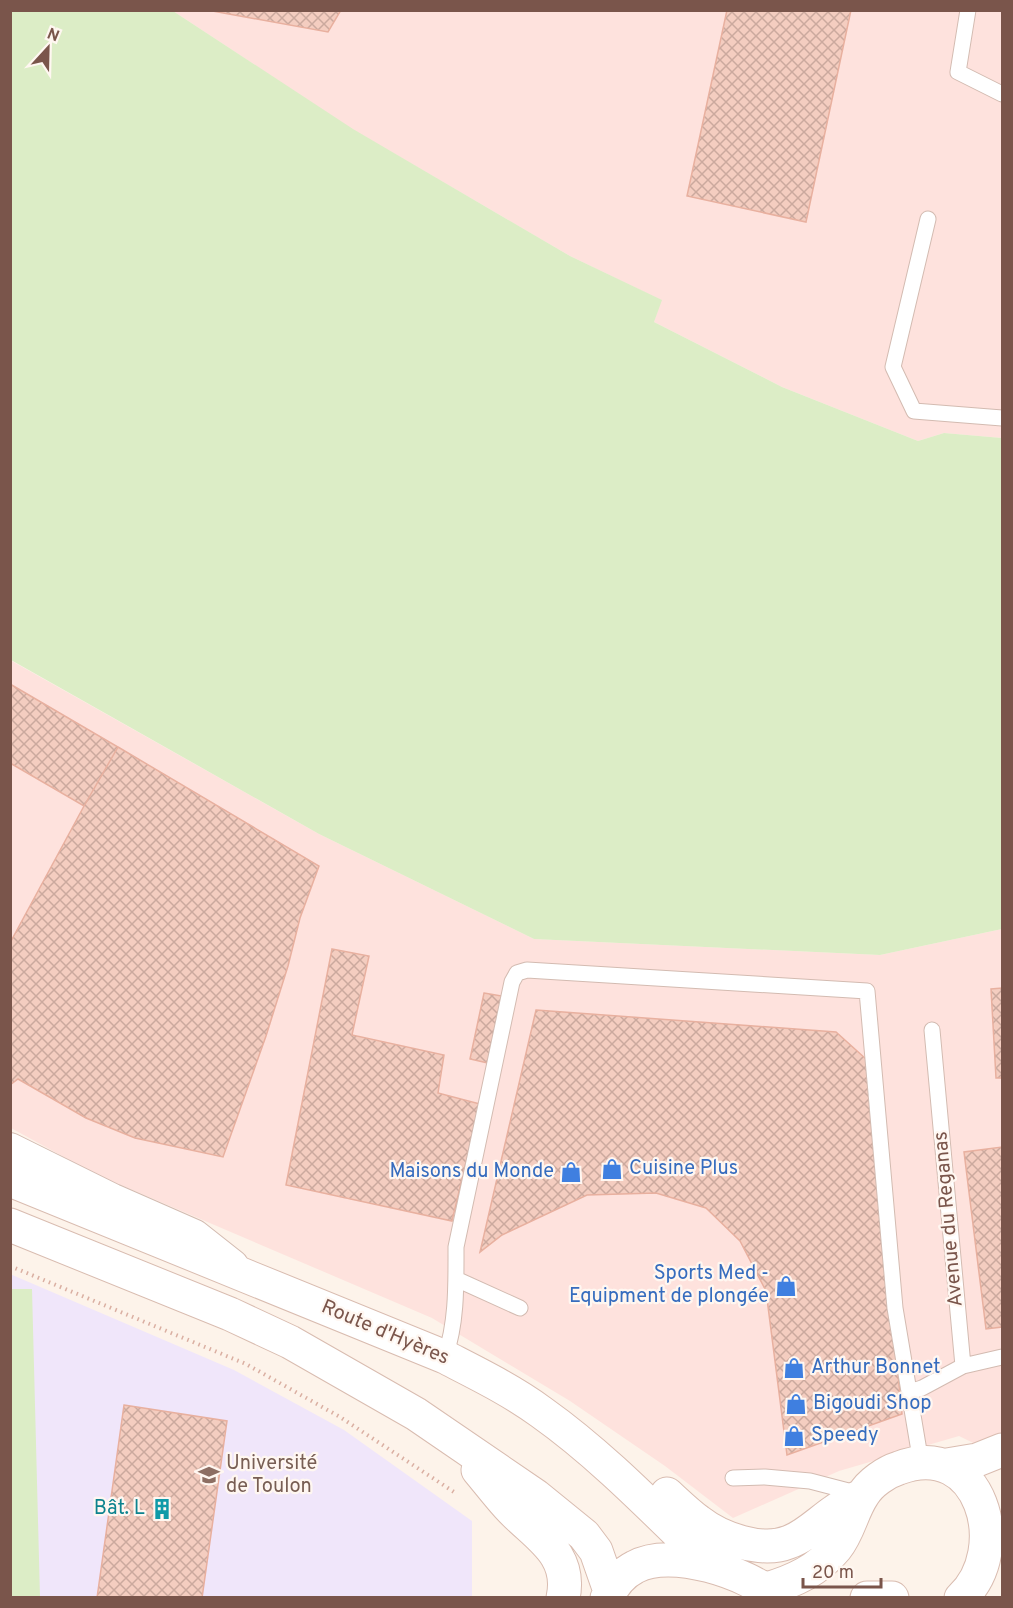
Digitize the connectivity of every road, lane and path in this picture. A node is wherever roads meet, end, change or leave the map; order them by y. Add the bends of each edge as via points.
1 (968, 10) edge
2 (1002, 94) edge
3 (928, 219) dead end
4 (1002, 418) edge
5 (932, 1030) dead end
6 (10, 1148) edge
7 (10, 1180) edge
8 (10, 1225) edge
9 (10, 1233) edge
10 (84, 1254) junction
11 (10, 1266) edge
12 (245, 1275) junction
13 (456, 1279) junction
14 (520, 1308) dead end
15 (444, 1357) junction
16 (1002, 1357) edge
17 (963, 1366) junction
18 (909, 1392) junction
19 (541, 1412) junction
20 (452, 1438) junction
21 (1002, 1450) edge
22 (934, 1464) junction
23 (733, 1478) dead end
24 (459, 1495) dead end
25 (858, 1506) junction
26 (1001, 1526) edge
27 (712, 1566) junction
28 (988, 1586) edge
29 (772, 1593) edge
30 (609, 1594) edge
31 (563, 1598) edge
32 (867, 1598) edge
33 (892, 1598) edge
34 (961, 1598) edge

1 - 2 lane via 958,72
3 - 4 lane via 893,367 914,411
5 - 17 lane, Avenue du Reganas
6 - 12 street via 195,1235
7 - 12 main road, Route d'Hyères
8 - 10 main road
9 - 10 street
10 - 20 main road via 290,1342
11 - 24 path via 246,1364 340,1417
12 - 15 main road, Route d'Hyères
13 - 14 lane
13 - 15 lane via 453,1326
13 - 18 lane via 456,1247 517,973 527,970 867,992 896,1308
15 - 19 main road, Route d'Hyères
16 - 17 lane
17 - 18 lane
18 - 22 lane
19 - 25 main road via 597,1442 699,1522 750,1544 769,1547 790,1542 837,1509
19 - 27 main road, Route d'Hyères via 607,1466
20 - 30 main road via 584,1534 596,1551
20 - 31 main road via 509,1508 544,1538 566,1581
21 - 22 main road via 977,1460
22 - 25 main road via 899,1468 880,1478
22 - 26 main road via 966,1474 983,1489
23 - 25 lane via 810,1481
25 - 29 main road via 836,1548 809,1573
26 - 28 main road
27 - 29 main road via 744,1577
27 - 30 main road via 670,1560 637,1566 621,1577
28 - 34 main road
32 - 33 main road

